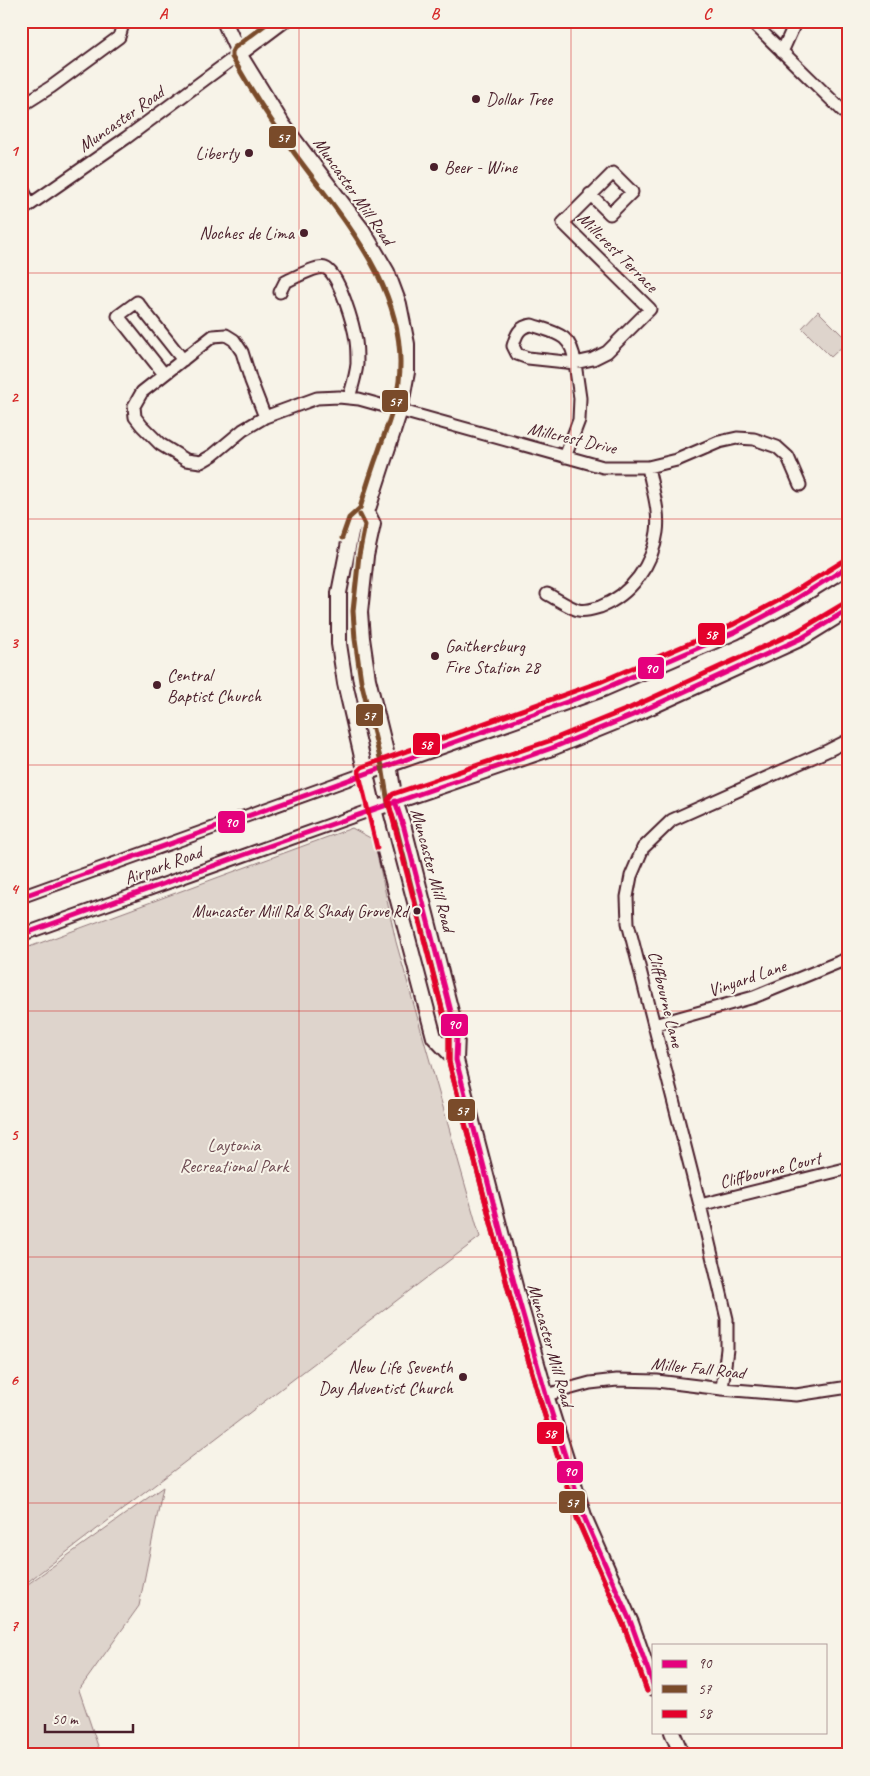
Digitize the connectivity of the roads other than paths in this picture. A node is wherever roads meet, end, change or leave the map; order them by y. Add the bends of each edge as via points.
1 (124, 21) edge
2 (224, 21) edge
3 (283, 21) edge
4 (751, 21) edge
5 (796, 21) edge
6 (782, 52) junction
7 (239, 54) junction
8 (21, 106) edge
9 (849, 117) edge
10 (21, 186) edge
11 (590, 194) dead end
12 (26, 207) edge
13 (280, 292) dead end
14 (183, 360) junction
15 (575, 363) junction
16 (164, 374) junction
17 (349, 398) junction
18 (400, 410) junction
19 (265, 417) junction
20 (565, 456) junction
21 (648, 468) junction
22 (800, 485) dead end
23 (367, 512) junction
24 (849, 566) edge
25 (547, 594) dead end
26 (849, 608) edge
27 (849, 740) edge
28 (389, 764) junction
29 (366, 772) junction
30 (395, 801) junction
31 (374, 808) junction
32 (21, 897) edge
33 (21, 936) edge
34 (849, 958) edge
35 (654, 1025) junction
36 (456, 1060) junction
37 (849, 1168) edge
38 (700, 1205) junction
39 (849, 1387) edge
40 (722, 1389) junction
41 (546, 1395) junction
42 (652, 1682) edge
43 (673, 1734) edge
44 (682, 1755) edge

1 - 8 street via 119,37
2 - 7 main road, Muncaster Mill Road
3 - 7 main road
4 - 6 street
5 - 6 street
6 - 9 street
7 - 12 street, Muncaster Road
7 - 18 main road, Muncaster Mill Road via 283,125 363,231 387,272 399,304 407,344 408,372
10 - 12 street
11 - 15 street, Millcrest Terrace via 562,223 650,309 607,352 593,360
13 - 17 street via 286,282 321,267 331,271 348,310 356,340 357,367
14 - 16 street
14 - 16 street via 136,302 118,316
14 - 19 street via 213,336 226,335 234,340 242,352
15 - 15 street, Millcrest Terrace via 517,354 513,346 520,329 532,325 558,334 570,343
15 - 20 street, Millcrest Terrace via 580,398 579,420
16 - 19 street via 142,392 134,406 135,417 160,444 186,460 201,462
17 - 18 street, Millcrest Drive
17 - 19 street, Millcrest Drive via 317,398
18 - 20 street, Millcrest Drive
18 - 23 main road, Muncaster Mill Road
20 - 21 street, Millcrest Drive via 603,467
21 - 22 street, Millcrest Drive via 719,442 754,439 777,447 788,457
21 - 25 street via 657,530 645,568 626,592 591,610 578,610
23 - 28 main road, Muncaster Mill Road via 373,524 361,603 362,638 368,679
23 - 29 main road, Muncaster Mill Road via 355,522 351,532 338,603 339,644 345,683
24 - 28 main road via 735,632 603,689
26 - 30 main road via 802,638 633,715 552,748
27 - 35 street, Cliffbourne Lane via 672,820 643,848 631,876 627,897 628,923
28 - 29 main road
28 - 30 main road, Muncaster Mill Road
29 - 31 main road, Muncaster Mill Road
29 - 32 street, Airpark Road
30 - 31 main road
30 - 36 main road, Muncaster Mill Road via 457,1035
31 - 33 street, Airpark Road
31 - 36 main road, Muncaster Mill Road via 434,1037
34 - 35 street, Vinyard Lane via 754,997
35 - 38 street, Cliffbourne Lane
36 - 41 main road, Muncaster Mill Road
37 - 38 street, Cliffbourne Court
38 - 40 street, Cliffbourne Lane via 726,1318 727,1348
39 - 40 street, Miller Fall Road via 796,1395
40 - 41 street, Miller Fall Road via 617,1380 590,1383
41 - 42 main road, Muncaster Mill Road via 585,1519 631,1623
43 - 44 main road

